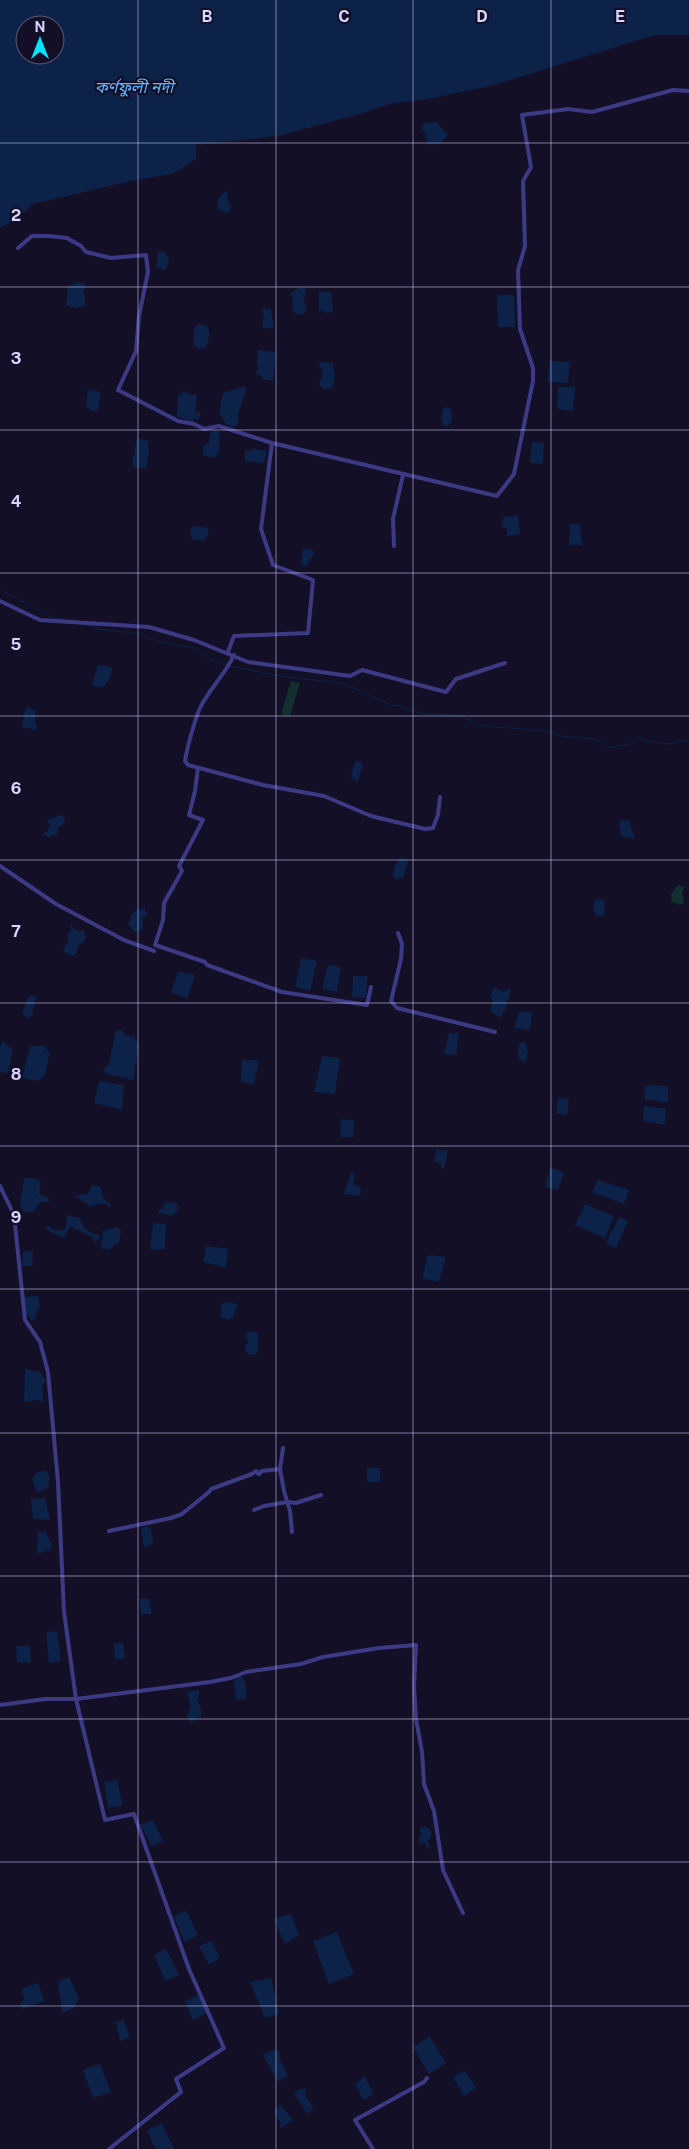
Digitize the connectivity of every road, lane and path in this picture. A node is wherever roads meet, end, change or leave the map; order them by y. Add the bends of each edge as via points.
1 (689, 92) edge
2 (18, 248) dead end
3 (272, 443) junction
4 (403, 475) junction
5 (394, 546) dead end
6 (0, 601) edge
7 (228, 652) junction
8 (234, 655) junction
9 (505, 663) dead end
10 (198, 768) junction
11 (440, 798) dead end
12 (0, 866) edge
13 (398, 933) dead end
14 (154, 951) dead end
15 (371, 987) dead end
16 (495, 1032) dead end
17 (0, 1186) edge
18 (282, 1448) dead end
19 (280, 1469) junction
20 (321, 1495) dead end
21 (287, 1502) junction
22 (254, 1510) dead end
23 (109, 1530) dead end
24 (292, 1532) dead end
25 (76, 1699) junction
26 (0, 1705) edge
27 (463, 1913) dead end
28 (427, 2078) dead end
29 (109, 2149) edge
30 (373, 2149) edge

1 - 4 street via 673,90 592,112 568,110 522,115 531,167 523,180 525,246 518,270 520,329 533,368 533,381 514,474 497,496
2 - 3 street via 32,236 49,236 67,238 86,252 111,258 146,255 148,272 136,351 118,390 178,421 204,429 219,426
3 - 4 street
3 - 7 street via 261,529 273,565 312,580 308,633 234,636
4 - 5 street via 393,519
6 - 7 street via 40,620 149,627
7 - 8 street
8 - 9 street via 248,662 350,676 362,670 446,692 456,679
8 - 10 street via 199,709 185,761
10 - 11 street via 324,796 371,816 425,829 434,828
10 - 15 street via 189,815 203,820 179,866 182,871 164,903 163,920 155,945 282,992 367,1005
12 - 14 street via 56,904 124,940
13 - 16 street via 402,944 401,959 391,1001 397,1008
17 - 25 street via 14,1215 25,1320 40,1342 48,1372 58,1482 64,1612
18 - 19 street
19 - 21 street
19 - 23 street via 256,1472 211,1489 182,1514 171,1518
20 - 21 street via 296,1503
21 - 22 street
21 - 24 street
25 - 26 street
25 - 27 street via 216,1681 323,1657 416,1645 414,1687 424,1784 434,1811 443,1870
25 - 29 street via 105,1820 134,1814 188,1968 224,2048 176,2079 181,2092
28 - 30 street via 355,2120

